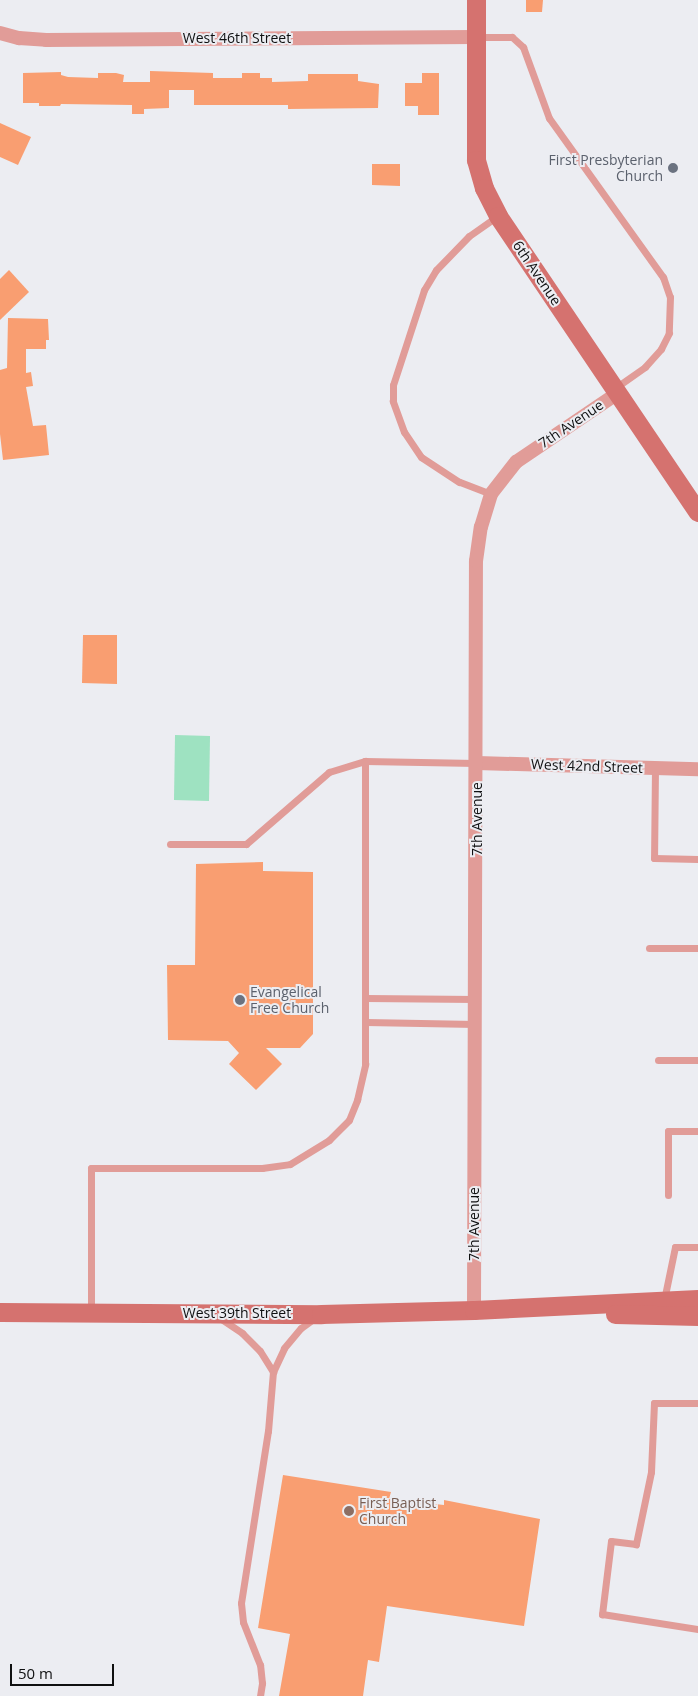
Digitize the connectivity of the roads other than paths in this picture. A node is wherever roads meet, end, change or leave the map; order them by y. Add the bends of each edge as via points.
1 (476, 0) edge
2 (0, 33) edge
3 (475, 37) junction
4 (498, 216) junction
5 (616, 390) junction
6 (491, 494) junction
7 (697, 507) edge
8 (365, 761) junction
9 (477, 763) junction
10 (655, 768) junction
11 (698, 769) edge
12 (170, 844) dead end
13 (698, 859) edge
14 (649, 948) dead end
15 (698, 948) edge
16 (366, 998) junction
17 (475, 999) junction
18 (366, 1022) junction
19 (475, 1024) junction
20 (658, 1060) dead end
21 (698, 1060) edge
22 (698, 1131) edge
23 (668, 1195) dead end
24 (698, 1247) edge
25 (698, 1299) edge
26 (664, 1300) junction
27 (474, 1310) junction
28 (0, 1312) edge
29 (91, 1312) junction
30 (212, 1313) junction
31 (321, 1314) junction
32 (698, 1316) edge
33 (274, 1372) junction
34 (698, 1403) edge
35 (698, 1628) edge
36 (260, 1696) edge

1 - 3 main road, 6th Avenue
2 - 3 street, West 46th Street via 46,40
3 - 4 main road, 6th Avenue via 476,160 484,188
3 - 5 lane via 512,37 523,47 550,118 663,277 670,297 669,333 661,349 645,367
4 - 5 main road, 6th Avenue
4 - 6 lane via 469,236 436,270 424,290 392,385 392,401 404,432 421,457 459,482
5 - 6 street, 7th Avenue via 516,462
5 - 7 main road, 6th Avenue
6 - 9 street, 7th Avenue via 476,561
8 - 9 lane
8 - 12 lane via 329,772 246,844
8 - 16 lane
9 - 10 street, West 42nd Street
9 - 17 street, 7th Avenue
10 - 11 street, West 42nd Street
10 - 13 lane via 654,858
14 - 15 lane
16 - 17 lane
16 - 18 lane
17 - 19 street, 7th Avenue
18 - 19 lane
18 - 29 lane via 365,1064 349,1120 330,1140 290,1164 262,1168 91,1168
19 - 27 street, 7th Avenue
20 - 21 lane
22 - 23 lane via 668,1131
24 - 26 lane via 675,1247
25 - 26 main road, West 39th Street
26 - 27 main road, West 39th Street
27 - 31 main road, West 39th Street
27 - 32 main road, West 39th Street
28 - 29 main road, West 39th Street
29 - 30 main road, West 39th Street
30 - 31 main road, West 39th Street
30 - 33 lane via 242,1333
31 - 33 lane via 301,1328 284,1348
33 - 36 lane via 241,1603 243,1622 260,1665
34 - 35 lane via 654,1403 651,1472 636,1544 611,1541 602,1614

